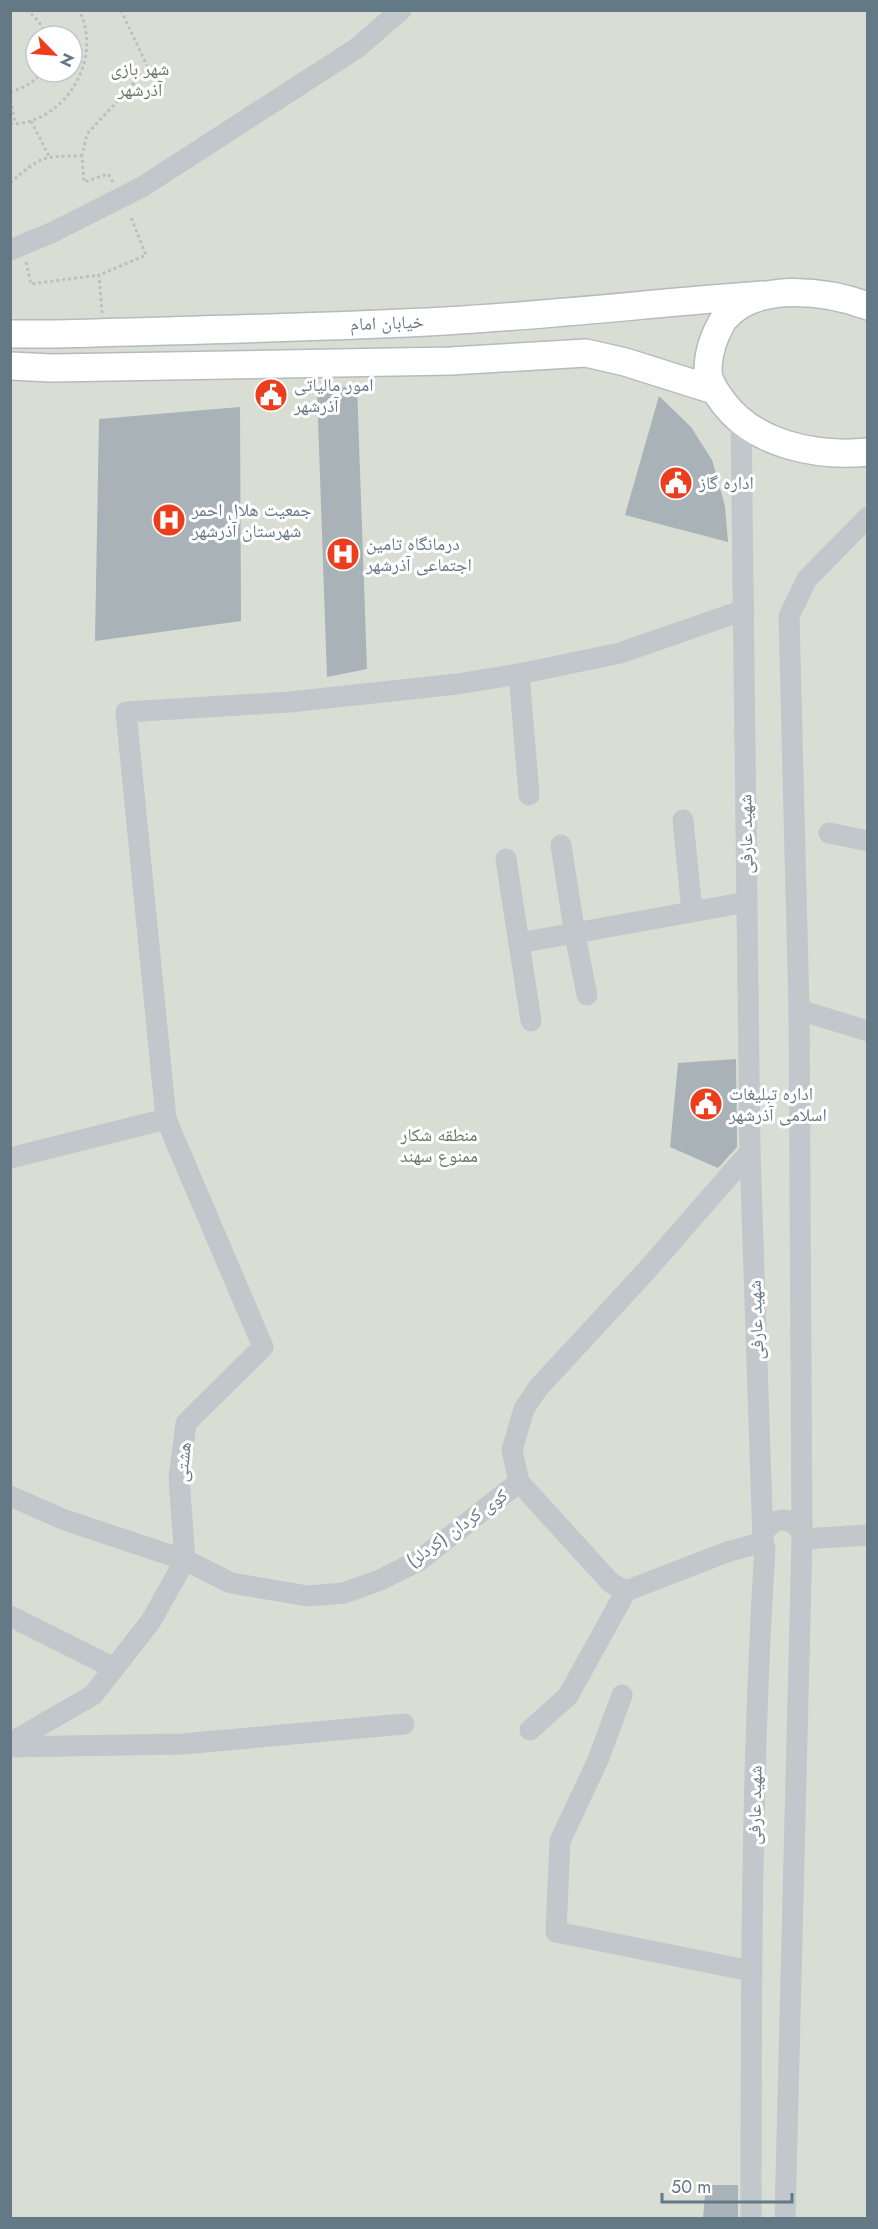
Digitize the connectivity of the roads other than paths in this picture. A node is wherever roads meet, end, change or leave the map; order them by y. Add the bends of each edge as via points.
1 (401, 10) edge
2 (16, 248) edge
3 (762, 295) junction
4 (867, 306) edge
5 (10, 334) edge
6 (10, 366) edge
7 (714, 390) junction
8 (741, 421) junction
9 (867, 452) edge
10 (867, 517) edge
11 (744, 610) junction
12 (519, 674) junction
13 (529, 795) dead end
14 (682, 819) dead end
15 (829, 833) dead end
16 (867, 841) edge
17 (561, 845) dead end
18 (506, 859) dead end
19 (747, 902) junction
20 (692, 912) junction
21 (575, 934) junction
22 (519, 943) junction
23 (587, 995) dead end
24 (799, 1010) junction
25 (531, 1021) dead end
26 (867, 1031) edge
27 (166, 1119) junction
28 (750, 1152) junction
29 (10, 1158) edge
30 (519, 1482) junction
31 (10, 1497) edge
32 (867, 1535) edge
33 (801, 1540) junction
34 (764, 1541) junction
35 (185, 1560) junction
36 (626, 1591) junction
37 (10, 1616) edge
38 (114, 1668) junction
39 (622, 1695) dead end
40 (404, 1724) dead end
41 (530, 1730) dead end
42 (10, 1745) edge
43 (751, 1971) junction
44 (750, 2218) edge
45 (786, 2218) edge

1 - 2 street via 357,48 142,187
3 - 4 main road, خیابان امام via 791,292
3 - 5 main road, خیابان امام via 442,321
3 - 7 main road via 724,318 709,360
6 - 7 main road via 451,361 586,353
7 - 8 main road
8 - 9 main road via 758,432 810,451
8 - 11 street, شهید عارفی
10 - 24 street via 807,579 789,616
11 - 12 street via 620,653
11 - 19 street, شهید عارفی
12 - 13 street
12 - 27 street via 290,702 126,712
14 - 20 street
15 - 16 street
17 - 21 street
18 - 22 street
19 - 20 street
19 - 28 street, شهید عارفی
20 - 21 street
21 - 22 street
21 - 23 street
22 - 25 street
24 - 26 street
24 - 33 street
27 - 29 street
27 - 35 street, هشتی via 263,1347 186,1424 179,1478
28 - 30 street via 538,1388 524,1409 512,1450
28 - 34 street, شهید عارفی
30 - 35 street, کوی کردان (کردلر) via 420,1560 344,1593 308,1596 268,1591 231,1583
30 - 36 street, کوی کردان (کردلر) via 611,1583
31 - 35 street, کوی کردان (کردلر) via 65,1520
32 - 33 street
33 - 34 street via 795,1555 784,1559 773,1556
33 - 34 street via 796,1524 783,1519 771,1524
33 - 45 street
34 - 36 street
34 - 43 street, شهید عارفی
35 - 38 street via 151,1621
36 - 41 street via 567,1696
37 - 38 street
38 - 42 street via 93,1695
39 - 43 street via 598,1760 560,1840 556,1932
40 - 42 street via 182,1744
43 - 44 street, شهید عارفی

